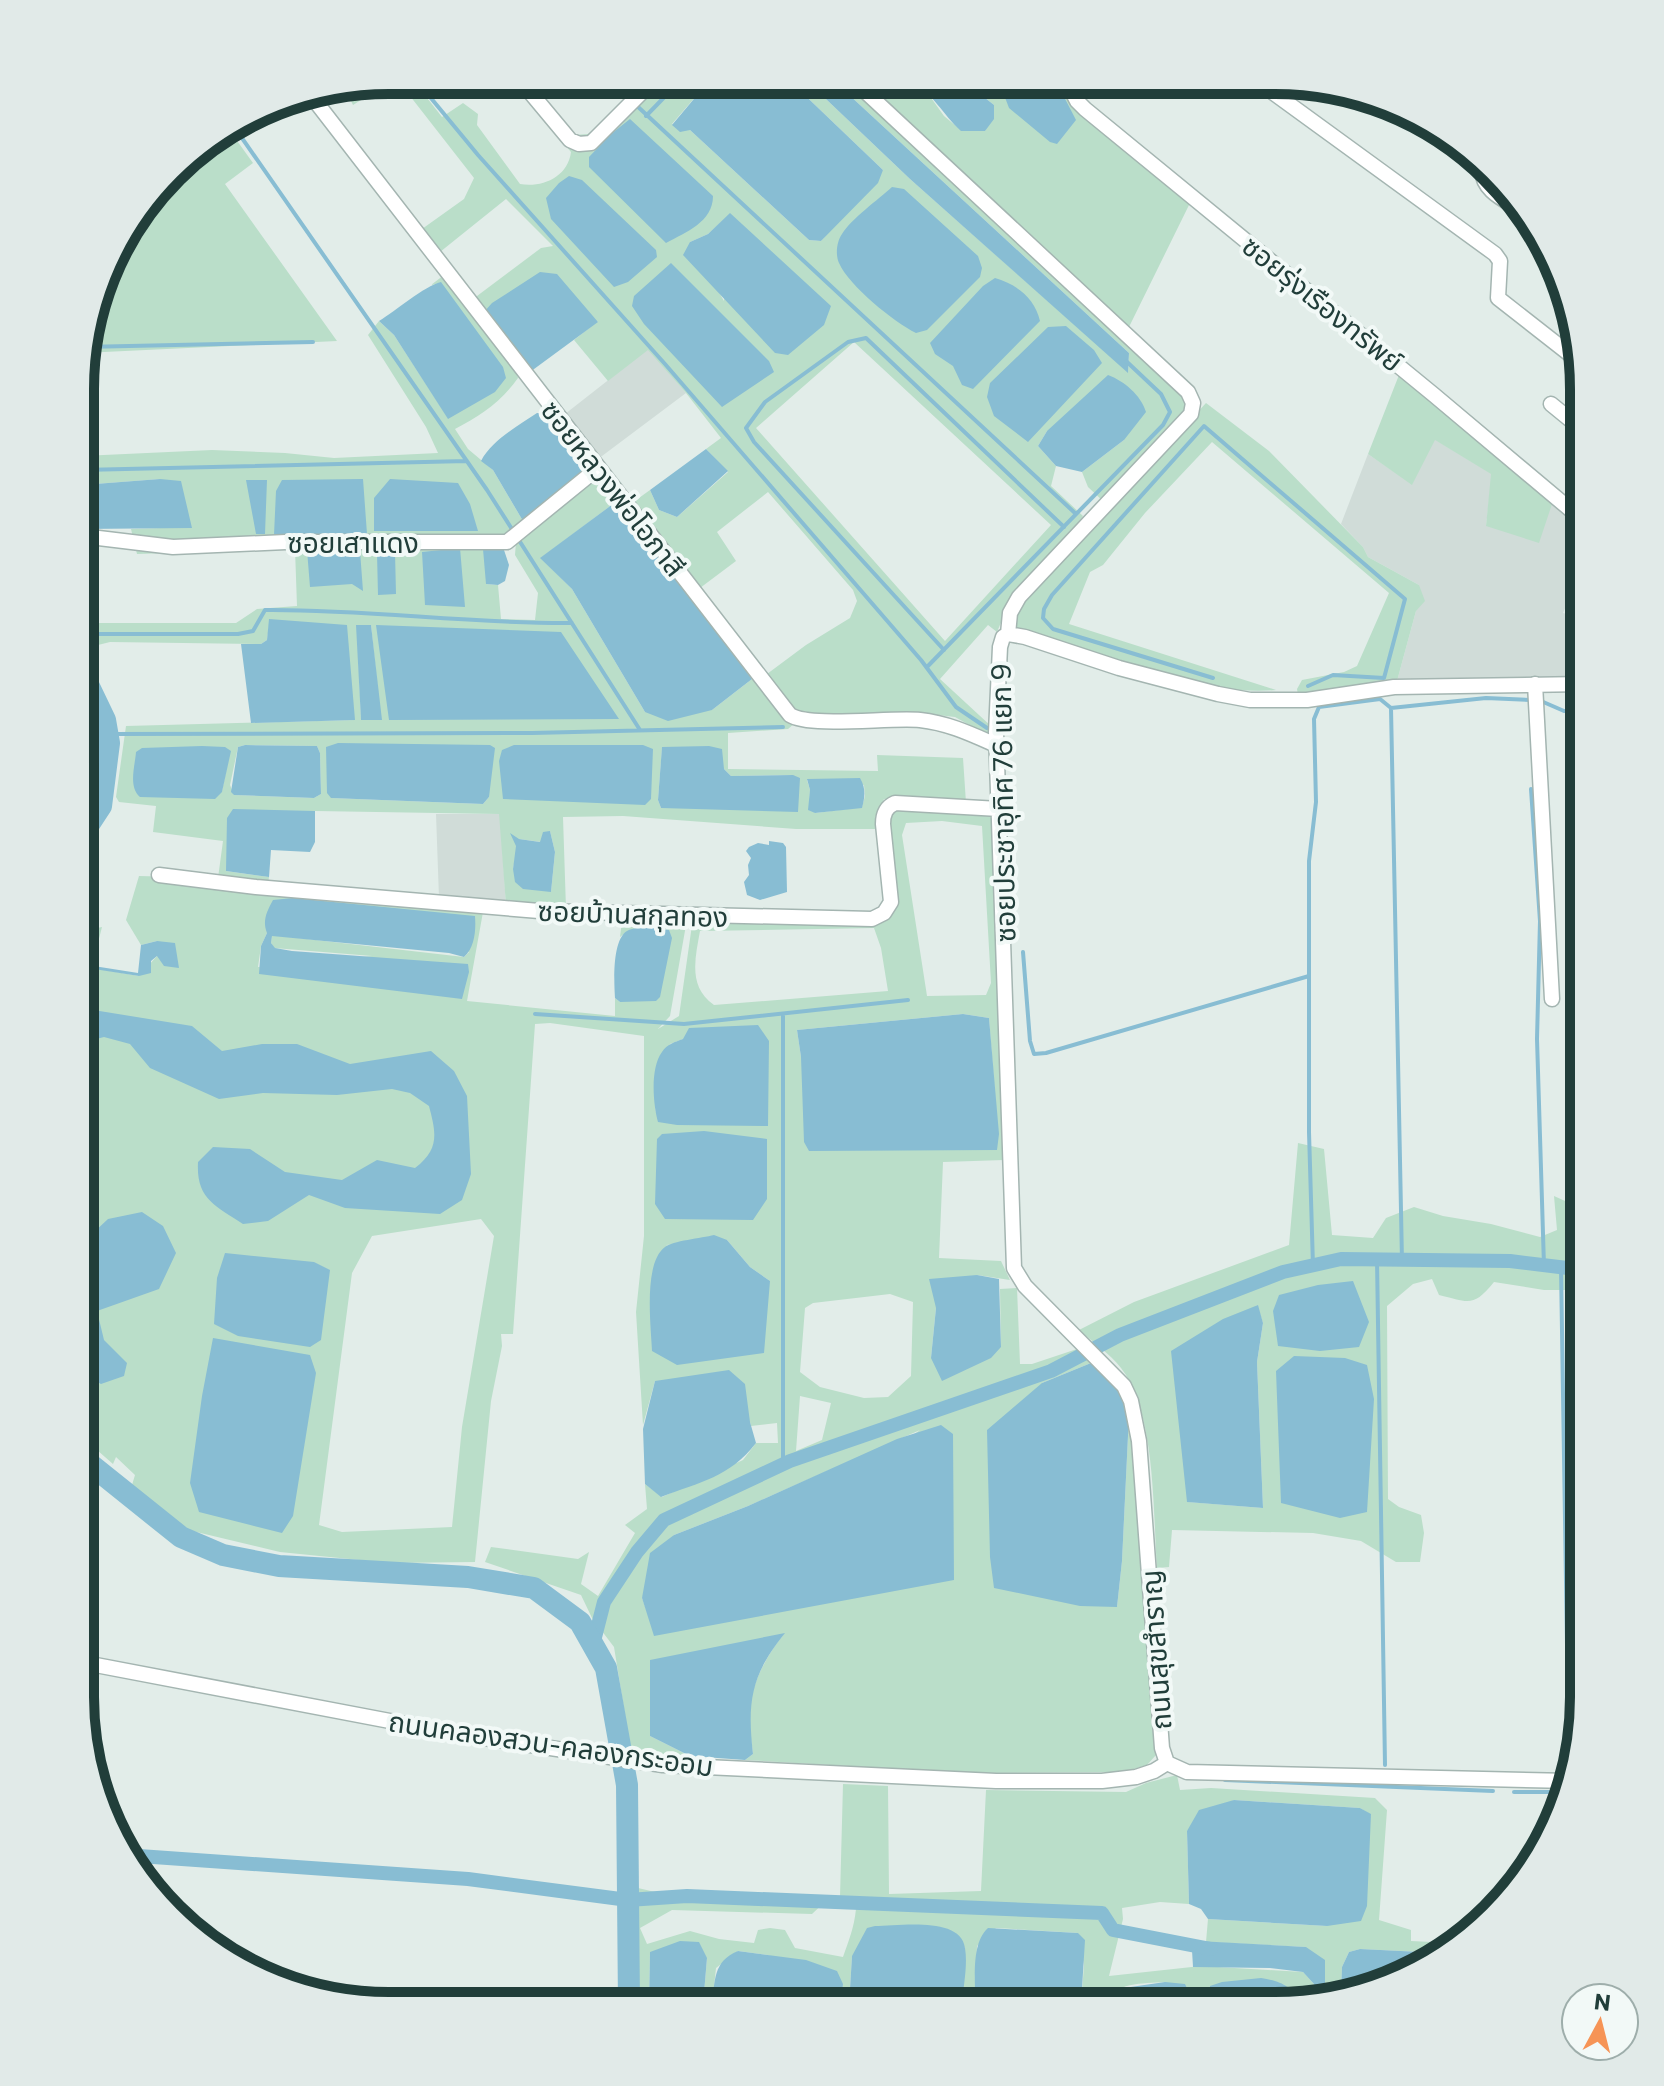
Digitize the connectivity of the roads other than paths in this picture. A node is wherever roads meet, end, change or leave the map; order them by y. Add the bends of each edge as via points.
1 (532, 94) edge
2 (640, 94) edge
3 (868, 94) edge
4 (1073, 94) edge
5 (1275, 94) edge
6 (317, 103) edge
7 (1483, 179) edge
8 (1497, 195) edge
9 (1567, 352) edge
10 (1551, 404) dead end
11 (1570, 420) edge
12 (598, 468) junction
13 (1570, 509) edge
14 (94, 537) edge
15 (1008, 634) junction
16 (1535, 684) junction
17 (1570, 684) edge
18 (996, 745) junction
19 (999, 809) junction
20 (159, 875) dead end
21 (1552, 999) dead end
22 (1081, 1342) joint
23 (94, 1665) edge
24 (1167, 1763) junction
25 (1558, 1781) edge

1 - 2 street via 579,144 591,143
3 - 15 street via 1188,392 1193,403 1191,414 1019,597 1010,613
4 - 13 street, ซอยรุ่งเรืองทรัพย์ via 1085,109
5 - 9 street via 1495,254 1500,261 1498,298
6 - 12 street, ซอยหลวงพ่อโอภาสี
7 - 8 street
10 - 11 street
12 - 14 street, ซอยเสาแดง via 507,542 173,547
12 - 18 street, ซอยหลวงพ่อโอภาสี via 790,715 804,721 886,718 944,723
15 - 16 street, ซอยประชาอุทิศ 76 แยก 9 via 1250,700 1307,700 1394,687
15 - 18 street, ซอยประชาอุทิศ 76 แยก 9 via 1000,647
16 - 17 street, ซอยประชาอุทิศ 76 แยก 9
16 - 21 street
18 - 19 street, ซอยประชาอุทิศ 76 แยก 9
19 - 20 street, ซอยบ้านสกุลทอง via 889,806 883,826 891,902 872,919 539,911
19 - 22 street, ซอยประชาอุทิศ 76 แยก 9 via 1014,1268
22 - 24 street, ถนนสุขสำราญ via 1124,1386 1131,1401 1139,1441
23 - 24 street, ถนนคลองสวน-คลองกระออม via 458,1734 663,1765 1102,1781 1136,1777
24 - 25 street, ถนนสุขสำราญ via 1187,1772

